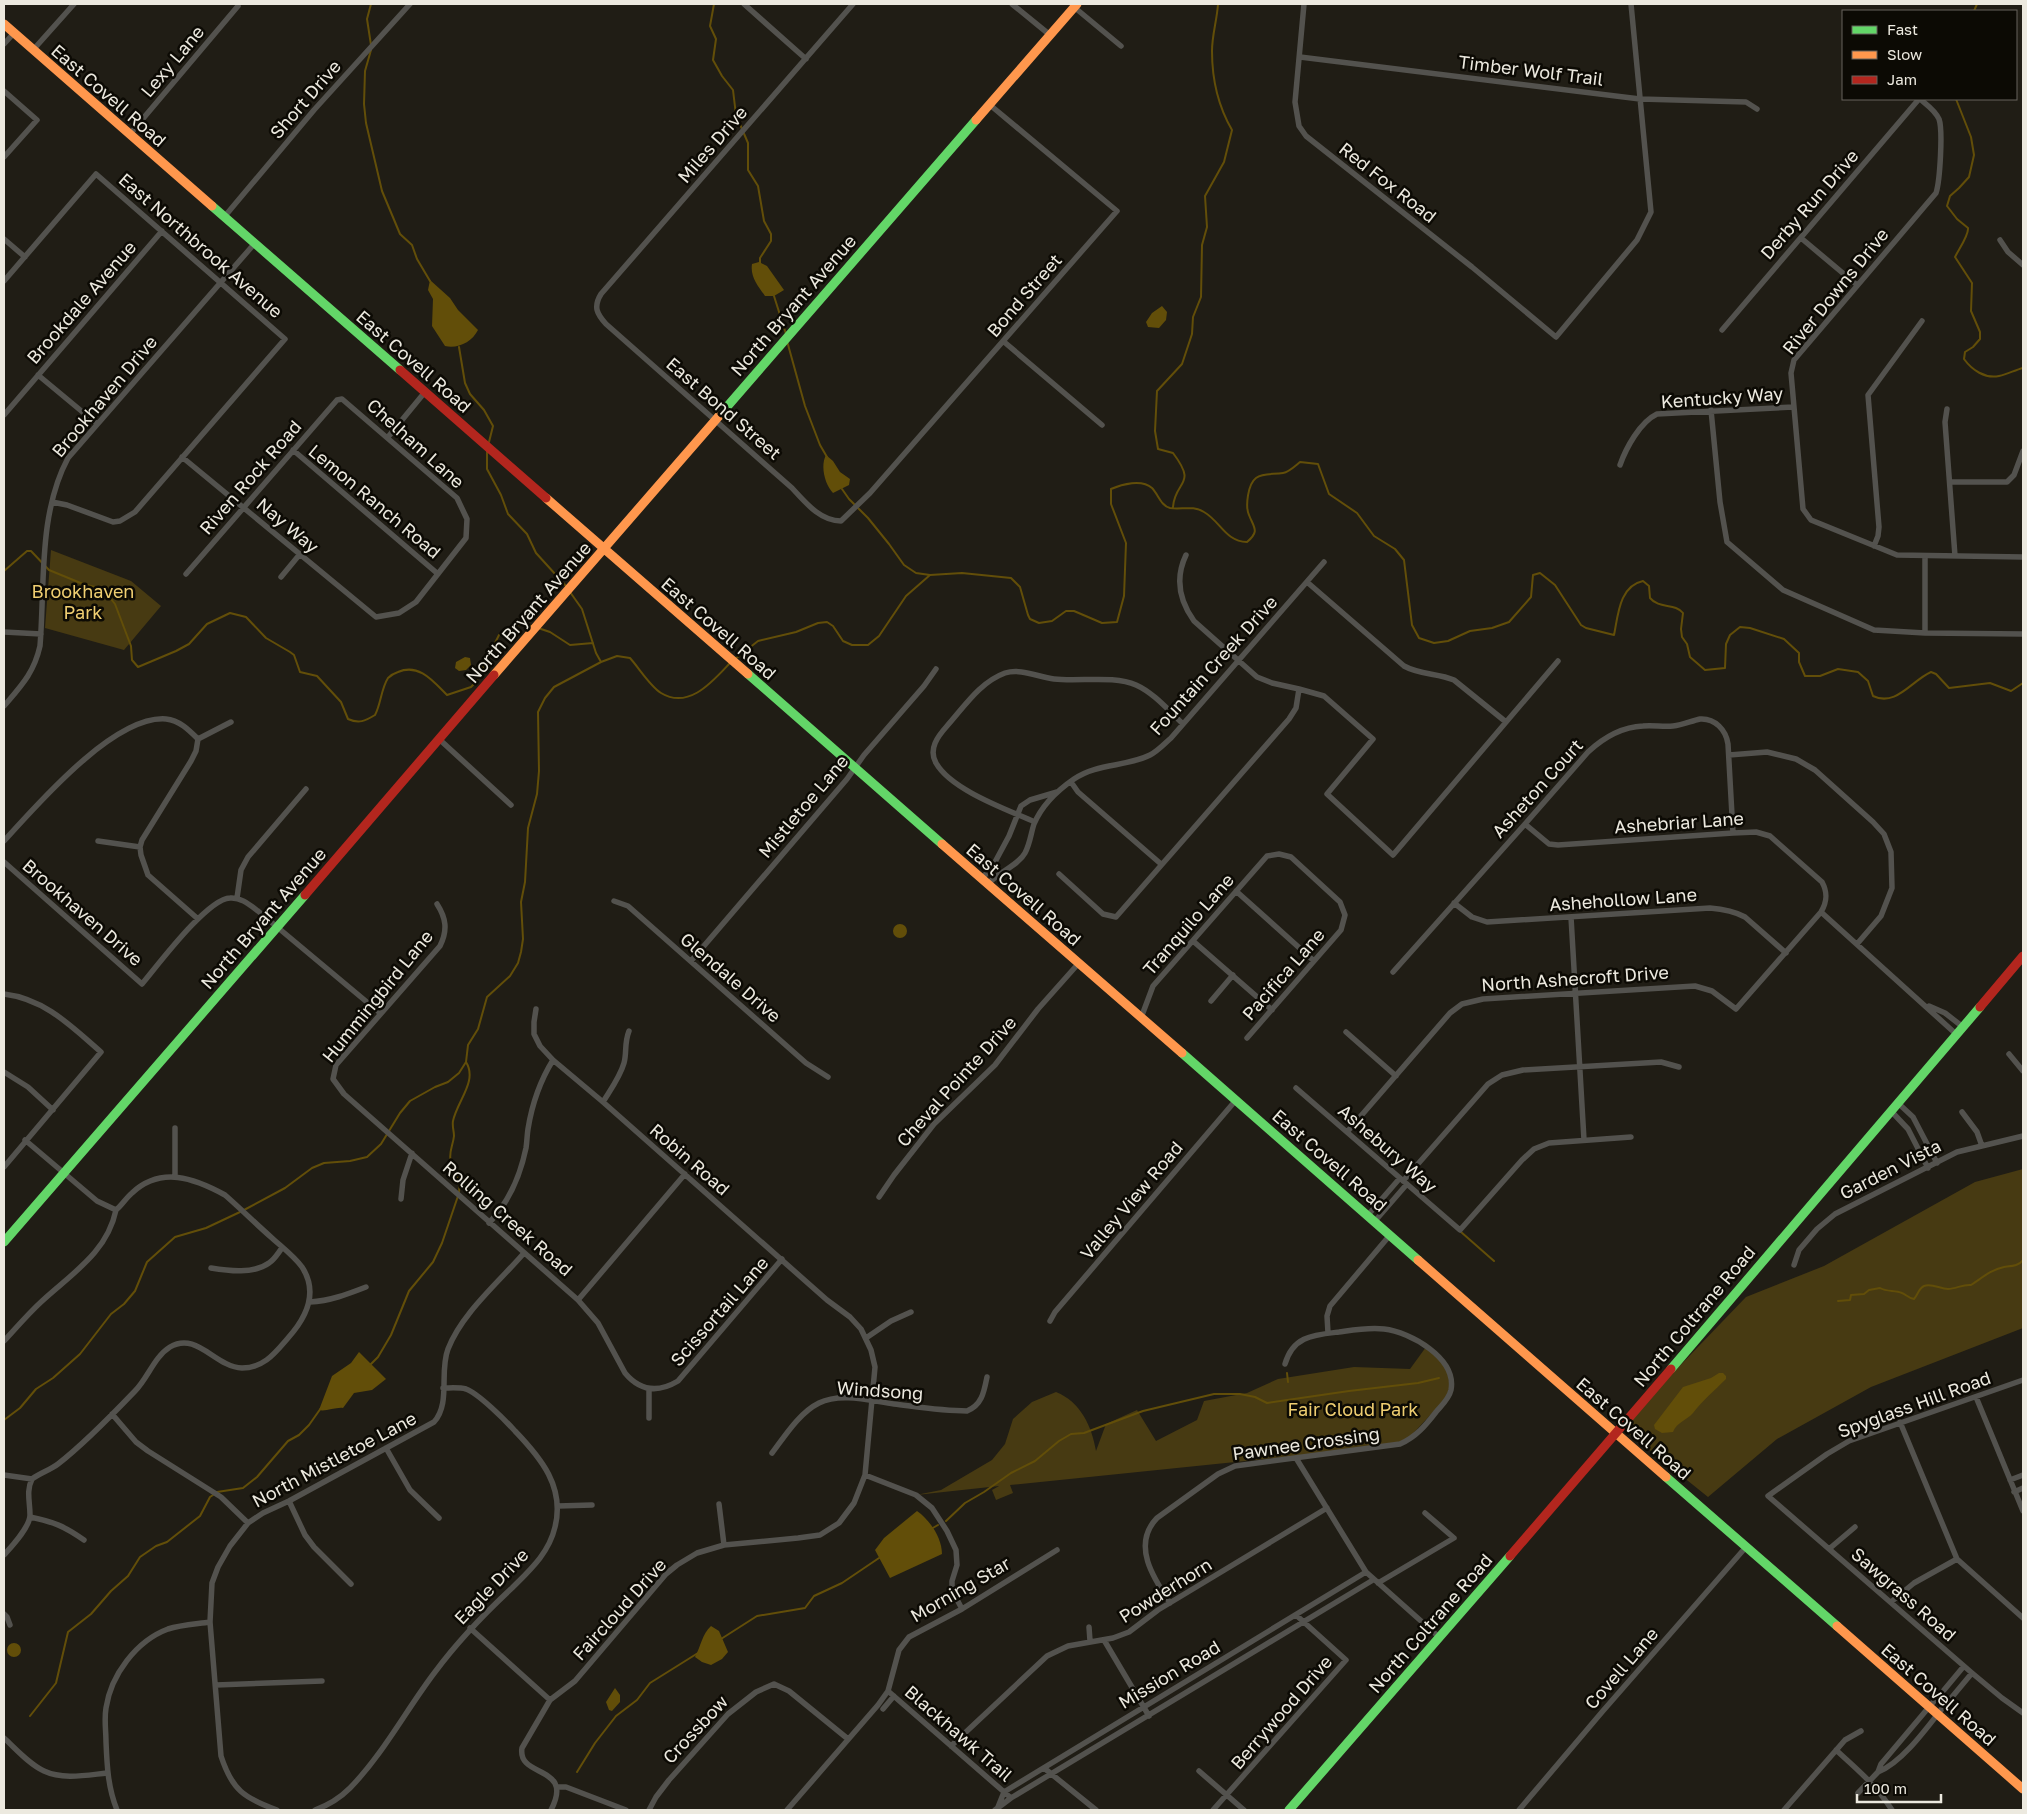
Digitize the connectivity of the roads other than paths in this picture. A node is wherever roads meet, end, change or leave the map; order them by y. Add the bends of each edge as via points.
1 (74, 4) edge
2 (410, 4) edge
3 (744, 4) edge
4 (853, 4) edge
5 (1012, 4) edge
6 (1304, 4) edge
7 (1631, 4) edge
8 (238, 6) dead end
9 (1075, 6) edge
10 (4, 24) edge
11 (14, 32) junction
12 (1050, 35) junction
13 (4, 44) edge
14 (1121, 46) dead end
15 (33, 50) junction
16 (1300, 58) junction
17 (806, 59) junction
18 (4, 91) edge
19 (1640, 99) junction
20 (1919, 100) edge
21 (1921, 100) edge
22 (990, 104) junction
23 (1757, 109) dead end
24 (130, 134) junction
25 (4, 157) edge
26 (225, 216) junction
27 (162, 231) junction
28 (1801, 238) junction
29 (4, 239) edge
30 (2000, 240) dead end
31 (255, 243) junction
32 (25, 257) junction
33 (2023, 265) edge
34 (4, 281) edge
35 (220, 282) junction
36 (1857, 285) junction
37 (596, 306) joint
38 (1922, 322) dead end
39 (1722, 330) dead end
40 (1003, 341) junction
41 (38, 375) junction
42 (425, 392) junction
43 (337, 400) joint
44 (1793, 407) junction
45 (1947, 409) dead end
46 (1711, 410) junction
47 (4, 415) edge
48 (714, 420) junction
49 (96, 424) junction
50 (1102, 424) dead end
51 (388, 437) junction
52 (292, 450) junction
53 (2023, 451) edge
54 (182, 457) junction
55 (1620, 465) dead end
56 (1950, 482) junction
57 (52, 502) junction
58 (242, 507) junction
59 (841, 521) joint
60 (1874, 546) junction
61 (604, 549) junction
62 (300, 554) junction
63 (1186, 555) dead end
64 (1925, 556) junction
65 (1955, 556) junction
66 (2023, 557) edge
67 (1324, 562) dead end
68 (186, 574) dead end
69 (438, 574) junction
70 (280, 577) dead end
71 (1307, 582) junction
72 (4, 632) edge
73 (1925, 633) junction
74 (41, 634) junction
75 (2023, 634) edge
76 (1238, 660) junction
77 (1558, 661) dead end
78 (936, 669) dead end
79 (1300, 689) junction
80 (4, 706) edge
81 (230, 722) dead end
82 (1506, 722) junction
83 (1183, 724) junction
84 (198, 739) junction
85 (439, 739) junction
86 (1729, 755) junction
87 (856, 768) junction
88 (1070, 782) junction
89 (306, 789) dead end
90 (1057, 792) junction
91 (511, 805) dead end
92 (1018, 814) junction
93 (1035, 822) junction
94 (1526, 824) junction
95 (1733, 832) junction
96 (4, 841) edge
97 (98, 841) dead end
98 (140, 847) junction
99 (4, 862) edge
100 (1161, 864) junction
101 (1059, 874) dead end
102 (985, 881) junction
103 (1236, 891) junction
104 (238, 898) junction
105 (614, 901) dead end
106 (1454, 903) junction
107 (437, 904) dead end
108 (1821, 912) junction
109 (1571, 918) junction
110 (198, 919) junction
111 (277, 926) junction
112 (1341, 930) joint
113 (1193, 941) junction
114 (1857, 944) junction
115 (1786, 953) junction
116 (2023, 956) edge
117 (691, 961) junction
118 (1314, 961) junction
119 (1078, 964) junction
120 (1393, 972) dead end
121 (1232, 975) junction
122 (1575, 992) junction
123 (4, 994) edge
124 (1211, 1001) dead end
125 (1924, 1004) junction
126 (536, 1009) dead end
127 (1272, 1010) junction
128 (380, 1013) junction
129 (1141, 1018) junction
130 (1960, 1030) junction
131 (629, 1031) dead end
132 (1346, 1032) dead end
133 (1248, 1038) dead end
134 (2010, 1054) dead end
135 (554, 1060) junction
136 (1580, 1066) junction
137 (1679, 1067) dead end
138 (2023, 1071) edge
139 (4, 1072) edge
140 (1396, 1076) junction
141 (828, 1077) dead end
142 (333, 1079) joint
143 (1296, 1088) dead end
144 (1236, 1100) junction
145 (603, 1102) junction
146 (1898, 1104) junction
147 (53, 1110) junction
148 (1891, 1111) junction
149 (1962, 1112) dead end
150 (175, 1128) dead end
151 (1920, 1130) junction
152 (1347, 1132) junction
153 (1911, 1135) junction
154 (2023, 1136) edge
155 (1631, 1137) dead end
156 (25, 1140) junction
157 (1584, 1140) junction
158 (1982, 1146) junction
159 (412, 1153) junction
160 (1937, 1163) junction
161 (4, 1165) edge
162 (1928, 1168) junction
163 (64, 1171) junction
164 (684, 1174) junction
165 (175, 1176) junction
166 (1403, 1181) junction
167 (879, 1196) dead end
168 (402, 1199) dead end
169 (116, 1210) junction
170 (1371, 1218) junction
171 (489, 1223) junction
172 (1390, 1235) junction
173 (4, 1242) edge
174 (282, 1248) junction
175 (524, 1253) junction
176 (782, 1259) junction
177 (1794, 1265) dead end
178 (211, 1268) dead end
179 (366, 1287) dead end
180 (578, 1300) junction
181 (310, 1302) junction
182 (911, 1312) dead end
183 (850, 1317) joint
184 (1050, 1321) dead end
185 (1328, 1333) junction
186 (866, 1338) junction
187 (4, 1341) edge
188 (1285, 1364) dead end
189 (987, 1377) dead end
190 (2023, 1380) edge
191 (443, 1388) junction
192 (649, 1389) junction
193 (1976, 1397) junction
194 (872, 1400) junction
195 (112, 1414) junction
196 (649, 1418) dead end
197 (1900, 1422) junction
198 (1616, 1434) junction
199 (386, 1448) junction
200 (772, 1453) dead end
201 (1296, 1458) junction
202 (865, 1474) junction
203 (4, 1475) edge
204 (2023, 1475) edge
205 (32, 1479) junction
206 (2010, 1480) junction
207 (2023, 1488) edge
208 (2014, 1492) junction
209 (1768, 1496) joint
210 (289, 1501) junction
211 (719, 1504) dead end
212 (592, 1505) dead end
213 (558, 1506) junction
214 (1327, 1508) junction
215 (2023, 1511) edge
216 (1425, 1513) dead end
217 (30, 1517) junction
218 (439, 1518) dead end
219 (248, 1523) junction
220 (1855, 1528) dead end
221 (84, 1540) dead end
222 (724, 1545) junction
223 (1746, 1547) junction
224 (1829, 1549) junction
225 (1057, 1550) dead end
226 (4, 1555) edge
227 (1957, 1559) junction
228 (1366, 1572) junction
229 (1375, 1581) junction
230 (351, 1584) dead end
231 (1891, 1602) junction
232 (1170, 1603) junction
233 (962, 1609) junction
234 (4, 1614) edge
235 (1296, 1615) junction
236 (2023, 1618) edge
237 (210, 1622) junction
238 (1303, 1622) junction
239 (10, 1625) dead end
240 (1089, 1627) dead end
241 (470, 1628) junction
242 (1439, 1637) junction
243 (1104, 1640) junction
244 (1090, 1641) junction
245 (1226, 1658) junction
246 (1231, 1666) junction
247 (1964, 1666) junction
248 (1972, 1673) junction
249 (322, 1681) dead end
250 (216, 1685) junction
251 (888, 1691) junction
252 (894, 1696) junction
253 (550, 1700) junction
254 (1930, 1706) junction
255 (1144, 1707) junction
256 (883, 1709) dead end
257 (2023, 1712) edge
258 (1938, 1714) junction
259 (1149, 1716) junction
260 (1861, 1732) dead end
261 (4, 1738) edge
262 (848, 1739) junction
263 (1899, 1743) junction
264 (951, 1746) junction
265 (1836, 1750) junction
266 (1907, 1750) junction
267 (1044, 1768) junction
268 (1199, 1771) dead end
269 (1878, 1772) junction
270 (107, 1773) junction
271 (1050, 1775) junction
272 (1870, 1780) junction
273 (558, 1787) junction
274 (2023, 1789) edge
275 (1004, 1792) junction
276 (1858, 1793) dead end
277 (1228, 1796) junction
278 (1012, 1798) junction
279 (996, 1809) edge
280 (117, 1810) edge
281 (277, 1810) edge
282 (315, 1810) edge
283 (551, 1810) edge
284 (626, 1810) edge
285 (649, 1810) edge
286 (787, 1810) edge
287 (1096, 1810) edge
288 (1213, 1810) edge
289 (1244, 1810) edge
290 (1289, 1810) edge
291 (1519, 1810) edge
292 (1784, 1810) edge
293 (1892, 1810) edge

1 - 15 street
2 - 26 street, Short Drive via 314,110
3 - 17 street
4 - 17 street, Miles Drive
5 - 12 street
6 - 16 street, Red Fox Road
7 - 19 street
8 - 24 street, Lexy Lane
9 - 12 street, North Bryant Avenue
9 - 14 street
10 - 11 street, East Covell Road
11 - 13 street
11 - 15 street, East Covell Road
12 - 22 street, North Bryant Avenue
15 - 24 street, East Covell Road
16 - 19 street, Timber Wolf Trail
16 - 19 street, Red Fox Road via 1295,102 1299,126 1306,136 1556,337 1637,240 1651,212
17 - 37 street, Miles Drive via 601,294
18 - 25 street via 37,120
19 - 23 street, Timber Wolf Trail via 1746,102
20 - 28 street, Derby Run Drive
21 - 36 street, River Downs Drive via 1936,113 1940,124 1937,189
22 - 40 street, Bond Street via 1117,211
22 - 48 street, North Bryant Avenue
24 - 26 street, East Covell Road
26 - 31 street, East Covell Road
27 - 32 street, East Northbrook Avenue via 96,174
27 - 35 street, East Northbrook Avenue
27 - 41 street, Brookdale Avenue
28 - 36 street
28 - 39 street, Derby Run Drive
29 - 32 street
30 - 33 street
31 - 35 street, Brookhaven Drive
31 - 42 street, East Covell Road
32 - 34 street
35 - 49 street, Brookhaven Drive
35 - 54 street, East Northbrook Avenue via 285,339
36 - 44 street, River Downs Drive via 1794,360 1791,373
37 - 48 street, East Bond Street via 597,314 606,324
38 - 60 street via 1868,394 1879,527
40 - 50 street
40 - 59 street, Bond Street via 870,493
41 - 47 street, Brookdale Avenue
41 - 49 street
42 - 51 street
42 - 61 street, East Covell Road
43 - 51 street, Chelham Lane via 346,401
43 - 52 street, Riven Rock Road
44 - 46 street, Kentucky Way
44 - 60 street, River Downs Drive via 1803,509 1811,520
45 - 56 street via 1945,422
46 - 55 street, Kentucky Way via 1657,414 1649,418 1626,448
46 - 73 street via 1727,542 1790,594 1874,630
48 - 59 street, East Bond Street via 808,505 825,518
48 - 61 street, North Bryant Avenue
49 - 57 street, Brookhaven Drive via 68,458
51 - 69 street, Chelham Lane via 457,498 467,519 466,538
52 - 58 street, Riven Rock Road
52 - 69 street, Lemon Ranch Road
53 - 56 street via 2014,475 2007,482
54 - 57 street via 135,512 120,521 104,520 80,509
54 - 58 street, Nay Way
56 - 65 street
57 - 74 street, Brookhaven Drive
58 - 62 street, Nay Way
58 - 68 street, Riven Rock Road
60 - 64 street via 1897,555
61 - 85 street, North Bryant Avenue
61 - 87 street, East Covell Road
62 - 69 street, Nay Way via 376,617 399,613 416,602
62 - 70 street
63 - 76 street via 1179,578 1186,610
64 - 65 street
64 - 73 street
65 - 66 street
67 - 71 street, Fountain Creek Drive
71 - 76 street, Fountain Creek Drive
71 - 82 street via 1404,666 1415,672 1454,680
72 - 74 street
73 - 75 street
74 - 80 street, Brookhaven Drive via 34,669
76 - 79 street via 1257,676
76 - 83 street, Fountain Creek Drive
77 - 82 street
78 - 87 street, Mistletoe Lane
79 - 82 street via 1324,696 1373,739 1327,794 1393,854
79 - 100 street via 1296,708 1289,720
81 - 84 street
83 - 88 street, Fountain Creek Drive via 1149,755 1088,771
83 - 92 street via 1136,685 1006,673 983,686 940,734 934,744 933,758 942,771 974,794
84 - 96 street via 182,725 167,719 144,722 126,729 76,765
84 - 98 street via 191,761
85 - 91 street
85 - 111 street, North Bryant Avenue
86 - 94 street, Asheton Court via 1726,734 1709,720 1673,726 1634,727 1614,733 1588,752
86 - 95 street, Asheton Court
86 - 114 street via 1767,752 1796,759 1815,770 1884,834 1892,852 1892,888 1881,916
87 - 102 street, East Covell Road
87 - 117 street, Mistletoe Lane
88 - 90 street, Fountain Creek Drive
88 - 100 street
89 - 104 street via 248,857 241,870
90 - 92 street, Fountain Creek Drive via 1030,800 1021,806
90 - 93 street, Fountain Creek Drive
92 - 93 street
92 - 102 street, Fountain Creek Drive
93 - 102 street, Fountain Creek Drive via 1025,853
94 - 95 street, Ashebriar Lane via 1549,844 1558,845
94 - 106 street, Asheton Court
95 - 108 street, Ashebriar Lane via 1766,834 1818,878 1826,895
97 - 98 street
98 - 110 street via 148,875
99 - 110 street, Brookhaven Drive via 142,984
100 - 101 street via 1116,917 1103,914
102 - 119 street, East Covell Road
103 - 112 street, Tranquilo Lane via 1267,856 1291,857 1340,902 1345,915
103 - 113 street, Tranquilo Lane
103 - 118 street
104 - 110 street, Brookhaven Drive via 221,900
104 - 111 street
105 - 117 street, Glendale Drive via 628,906
106 - 109 street, Ashehollow Lane via 1472,917 1487,922
106 - 120 street, Asheton Court
107 - 128 street, Hummingbird Lane via 443,912 446,935 440,946
108 - 114 street
108 - 115 street
109 - 115 street, Ashehollow Lane via 1710,908 1726,910 1746,917
109 - 122 street
111 - 128 street
111 - 163 street, North Bryant Avenue
112 - 118 street, Pacifica Lane
113 - 121 street
113 - 129 street, Tranquilo Lane via 1153,986
114 - 125 street
115 - 122 street, North Ashecroft Drive via 1736,1010 1712,990 1694,986
116 - 130 street, North Coltrane Road
117 - 141 street, Glendale Drive via 806,1063
118 - 127 street, Pacifica Lane
119 - 129 street, East Covell Road
119 - 167 street, Cheval Pointe Drive via 995,1065 934,1124
121 - 124 street
121 - 127 street
122 - 136 street
122 - 140 street, North Ashecroft Drive via 1483,999 1462,1004 1450,1013
123 - 147 street via 28,999 50,1010 101,1052
125 - 130 street
125 - 130 street via 1945,1014
126 - 135 street, Robin Road via 534,1034 540,1046
127 - 133 street, Pacifica Lane
128 - 142 street, Hummingbird Lane via 336,1065
129 - 144 street, East Covell Road
130 - 146 street, North Coltrane Road
131 - 145 street via 620,1073
132 - 140 street
134 - 138 street
135 - 145 street, Robin Road
135 - 171 street via 534,1101 515,1186 501,1211
136 - 137 street via 1661,1062
136 - 157 street
136 - 166 street via 1523,1070 1495,1078
139 - 147 street via 28,1087
140 - 152 street, North Ashecroft Drive
142 - 159 street, Rolling Creek Road via 344,1094
143 - 152 street, Ashebury Way
144 - 170 street, East Covell Road
144 - 184 street, Valley View Road
145 - 164 street, Robin Road
146 - 148 street, North Coltrane Road
146 - 151 street via 1913,1117
147 - 156 street
148 - 153 street via 1905,1123
148 - 198 street, North Coltrane Road
149 - 158 street via 1977,1132
150 - 165 street
151 - 153 street
151 - 160 street
152 - 166 street, Ashebury Way
153 - 162 street
154 - 158 street, Garden Vista
155 - 157 street
156 - 161 street
156 - 163 street
157 - 166 street, Ashebury Way via 1549,1143 1534,1149 1460,1230
158 - 160 street, Garden Vista via 1958,1152
159 - 168 street via 402,1180
159 - 171 street, Rolling Creek Road
160 - 162 street, Garden Vista
162 - 177 street, Garden Vista via 1826,1220 1799,1250
163 - 169 street via 97,1200
163 - 173 street, North Bryant Avenue
164 - 176 street, Robin Road
164 - 180 street
165 - 169 street via 141,1186
165 - 174 street via 199,1182 225,1195
166 - 170 street
169 - 187 street via 109,1230 93,1256 41,1302
170 - 172 street, East Covell Road
171 - 175 street, Rolling Creek Road
172 - 185 street via 1330,1306
172 - 198 street, East Covell Road
174 - 178 street via 272,1262 262,1268
174 - 181 street via 301,1266 307,1277
175 - 180 street, Rolling Creek Road
175 - 191 street, North Mistletoe Lane via 460,1324 446,1356
176 - 183 street, Robin Road
176 - 192 street, Scissortail Lane via 678,1381 668,1387
179 - 181 street via 323,1302
180 - 192 street, Rolling Creek Road via 598,1323 625,1373
181 - 195 street via 299,1326 260,1365 242,1368 224,1364 188,1342 172,1346 158,1359 137,1390
182 - 186 street
183 - 186 street, Faircloud Drive
185 - 188 street, Pawnee Crossing via 1300,1341 1289,1351
185 - 201 street, Pawnee Crossing via 1375,1328 1409,1336 1442,1361 1450,1373 1450,1390 1442,1405 1406,1442
186 - 194 street, Faircloud Drive via 875,1368
189 - 194 street, Windsong via 982,1398 967,1411
190 - 193 street, Spyglass Hill Road
191 - 199 street, North Mistletoe Lane via 441,1410 434,1422
191 - 213 street, Eagle Drive via 465,1389 513,1429 540,1458 555,1487
192 - 196 street
193 - 197 street, Spyglass Hill Road
193 - 206 street
194 - 200 street, Windsong via 835,1398 819,1403 800,1419
194 - 202 street, Faircloud Drive
195 - 205 street via 59,1463
195 - 219 street via 148,1451 221,1497
197 - 209 street, Spyglass Hill Road via 1838,1446
197 - 227 street
198 - 223 street, East Covell Road
198 - 242 street, North Coltrane Road
199 - 210 street, North Mistletoe Lane
199 - 218 street via 410,1490
201 - 214 street
201 - 232 street, Pawnee Crossing via 1226,1469 1152,1522 1147,1539 1147,1564
202 - 222 street, Faircloud Drive via 850,1509 838,1523 820,1534
202 - 233 street via 916,1495 932,1508 956,1550 957,1565 952,1585
203 - 205 street
204 - 206 street
205 - 217 street via 28,1490
206 - 208 street
207 - 208 street
208 - 215 street
209 - 224 street, Sawgrass Road
210 - 219 street, North Mistletoe Lane
210 - 230 street via 305,1535
211 - 222 street
212 - 213 street
213 - 241 street, Eagle Drive via 556,1527 541,1557
214 - 228 street
214 - 232 street, Powderhorn
216 - 229 street, Mission Road via 1454,1538
217 - 221 street via 67,1527
217 - 226 street
219 - 237 street, North Mistletoe Lane via 218,1567 212,1583
220 - 224 street
222 - 253 street, Faircloud Drive via 688,1557 666,1574 575,1681
223 - 254 street, East Covell Road
223 - 291 street, Covell Lane
224 - 231 street, Sawgrass Road
225 - 233 street, Morning Star
227 - 231 street via 1914,1583
227 - 236 street
228 - 229 street
228 - 235 street, Mission Road
229 - 238 street, Mission Road
229 - 242 street
231 - 247 street, Sawgrass Road
232 - 243 street, Powderhorn via 1129,1632
233 - 251 street, Morning Star via 909,1637 899,1650
234 - 239 street
235 - 238 street, Berrywood Drive
235 - 245 street, Mission Road
237 - 250 street, North Mistletoe Lane
237 - 270 street via 161,1633 139,1648 121,1669 106,1706
238 - 246 street, Mission Road
238 - 277 street, Berrywood Drive via 1346,1660
240 - 244 street
241 - 253 street
241 - 282 street, Eagle Drive via 366,1770 340,1797
242 - 290 street, North Coltrane Road
243 - 244 street, Powderhorn
243 - 255 street
244 - 264 street, Powderhorn via 1061,1648 1040,1661
245 - 246 street
245 - 255 street, Mission Road
246 - 259 street, Mission Road
247 - 248 street, Sawgrass Road
247 - 254 street
248 - 257 street, Sawgrass Road
248 - 258 street
249 - 250 street
250 - 281 street, North Mistletoe Lane via 221,1756 227,1774 245,1796
251 - 252 street, Blackhawk Trail
251 - 262 street, Morning Star
252 - 256 street
252 - 264 street, Blackhawk Trail
253 - 273 street, Faircloud Drive via 521,1754 524,1761
254 - 258 street, East Covell Road
254 - 263 street
255 - 259 street
255 - 267 street, Mission Road
258 - 266 street
258 - 274 street, East Covell Road
259 - 271 street, Mission Road
260 - 265 street via 1845,1740
261 - 270 street via 44,1771 74,1776
262 - 285 street, Crossbow via 789,1691 774,1684 756,1692 728,1714 669,1780
262 - 286 street, Morning Star
263 - 266 street
263 - 269 street
264 - 275 street, Blackhawk Trail
265 - 272 street
265 - 292 street
266 - 269 street
267 - 271 street
267 - 275 street, Mission Road
268 - 277 street
269 - 272 street
270 - 280 street
271 - 278 street, Mission Road
271 - 287 street
272 - 276 street
272 - 293 street
273 - 283 street
273 - 284 street
275 - 278 street, Blackhawk Trail
275 - 279 street, Mission Road
277 - 288 street, Berrywood Drive
277 - 289 street
278 - 279 street, Mission Road

